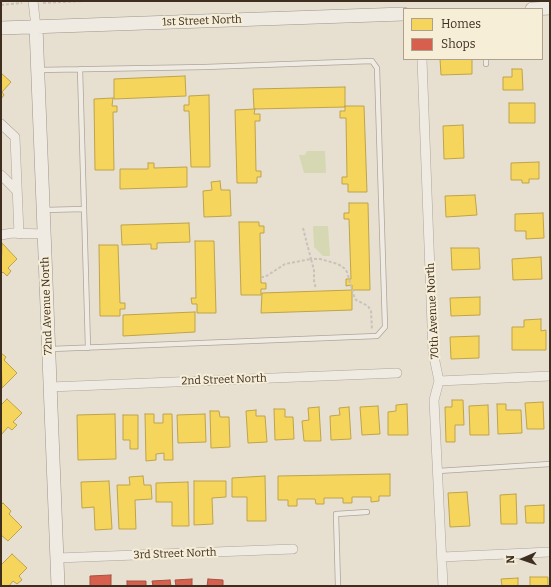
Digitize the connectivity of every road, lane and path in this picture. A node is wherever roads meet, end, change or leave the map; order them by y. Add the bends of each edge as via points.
1 (33, 1) edge
2 (403, 14) edge
3 (36, 27) junction
4 (1, 28) edge
5 (422, 60) edge
6 (80, 69) junction
7 (38, 70) junction
8 (1, 124) edge
9 (1, 175) edge
10 (17, 191) junction
11 (84, 209) junction
12 (43, 210) junction
13 (303, 228) dead end
14 (19, 234) junction
15 (44, 234) junction
16 (1, 235) edge
17 (311, 259) junction
18 (261, 277) dead end
19 (316, 289) dead end
20 (372, 337) junction
21 (88, 348) junction
22 (49, 349) junction
23 (397, 373) dead end
24 (550, 376) edge
25 (439, 381) junction
26 (50, 387) junction
27 (550, 464) edge
28 (438, 471) junction
29 (367, 512) dead end
30 (293, 549) dead end
31 (550, 552) edge
32 (442, 557) junction
33 (57, 558) junction
34 (58, 586) edge
35 (338, 586) edge
36 (443, 586) edge

1 - 3 street
2 - 3 street, 1st Street North
3 - 4 street, 1st Street North
3 - 7 street, 72nd Avenue North
5 - 25 street, 70th Avenue North via 433,352
6 - 7 lane
6 - 11 lane
6 - 20 lane via 372,61 378,68 385,327 377,336
7 - 12 street, 72nd Avenue North
8 - 10 street via 15,137
9 - 10 street
10 - 14 street
11 - 12 lane
11 - 21 lane
12 - 15 street, 72nd Avenue North
13 - 17 path
14 - 15 street
14 - 16 street
15 - 22 street, 72nd Avenue North
17 - 18 path via 285,264
17 - 19 path
17 - 20 path via 320,259 344,268 356,300 368,306 371,311
20 - 21 lane
21 - 22 lane
22 - 26 street, 72nd Avenue North
23 - 26 street, 2nd Street North
24 - 25 street
25 - 28 street, 70th Avenue North via 434,400
26 - 33 street, 72nd Avenue North
27 - 28 lane
28 - 32 street, 70th Avenue North
29 - 35 lane via 336,514
30 - 33 street, 3rd Street North
31 - 32 street
32 - 36 street, 70th Avenue North
33 - 34 street, 72nd Avenue North

